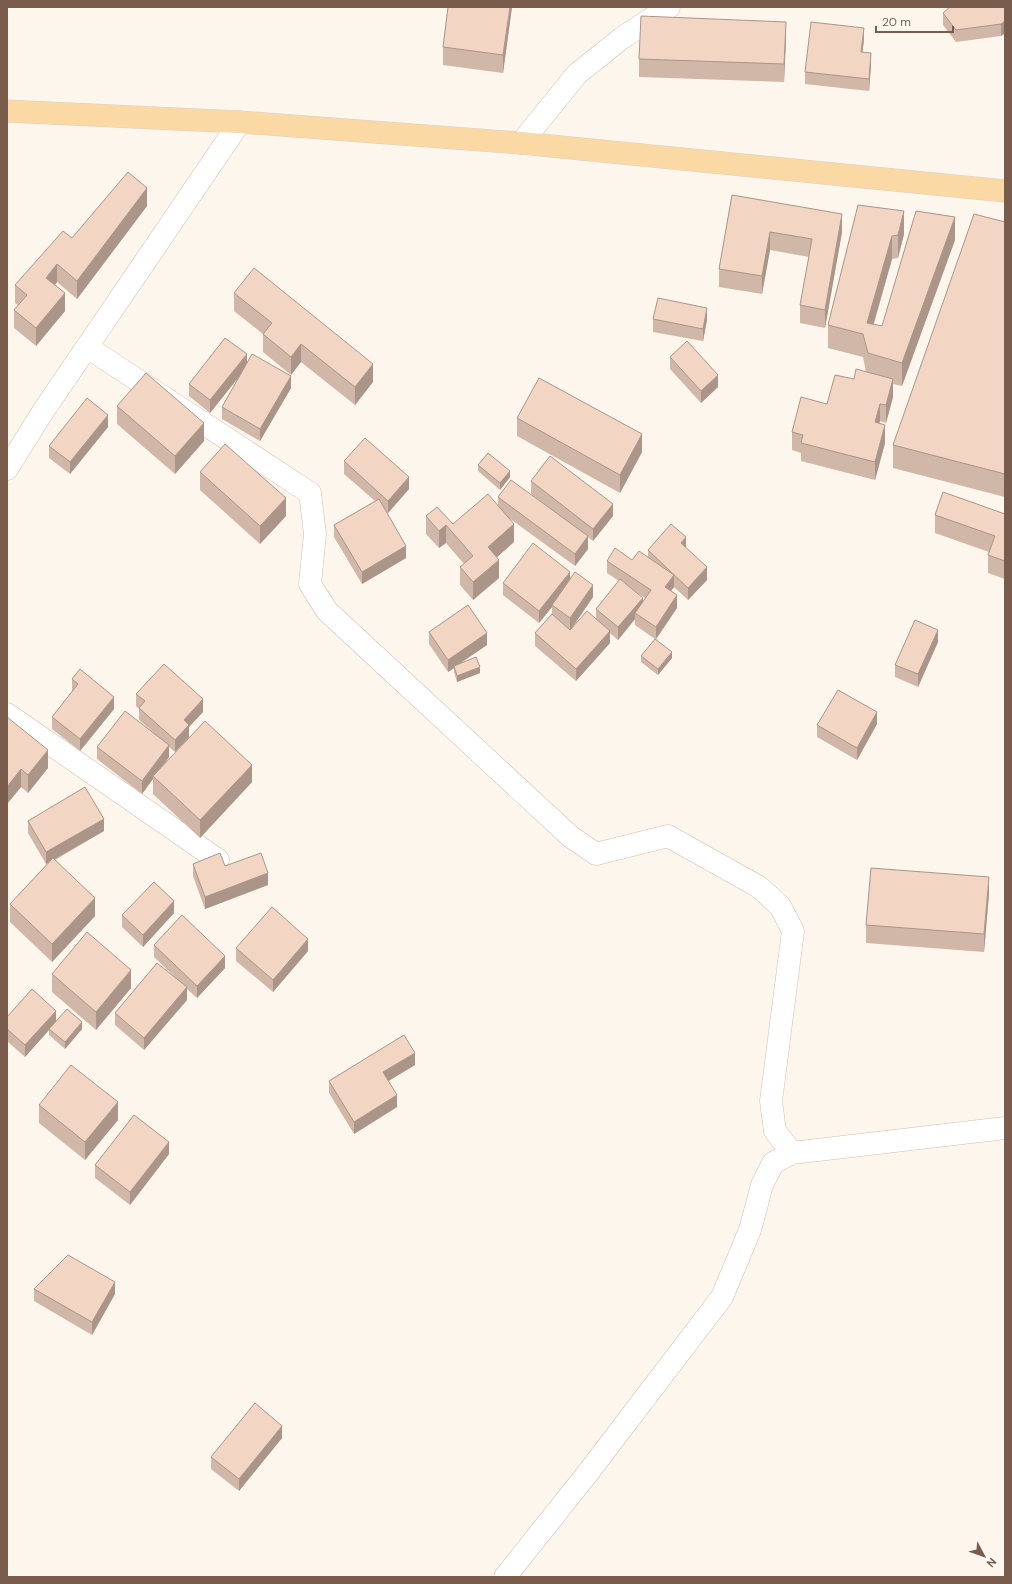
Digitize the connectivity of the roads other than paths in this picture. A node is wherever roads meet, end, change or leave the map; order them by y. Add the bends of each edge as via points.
1 (669, 7) edge
2 (7, 111) edge
3 (240, 122) junction
4 (521, 143) junction
5 (1005, 191) edge
6 (87, 347) junction
7 (7, 469) edge
8 (7, 714) edge
9 (218, 860) edge
10 (1005, 1128) edge
11 (792, 1153) junction
12 (505, 1577) edge

1 - 4 street via 622,38 577,74
2 - 3 main road
3 - 4 main road
3 - 6 street
4 - 5 main road
6 - 7 street
6 - 11 street via 310,493 315,534 310,584 327,611 571,837 596,854 668,836 759,887 780,906 793,931 771,1101 775,1131
8 - 9 street
10 - 11 street
11 - 12 street via 773,1164 762,1185 750,1230 722,1297

